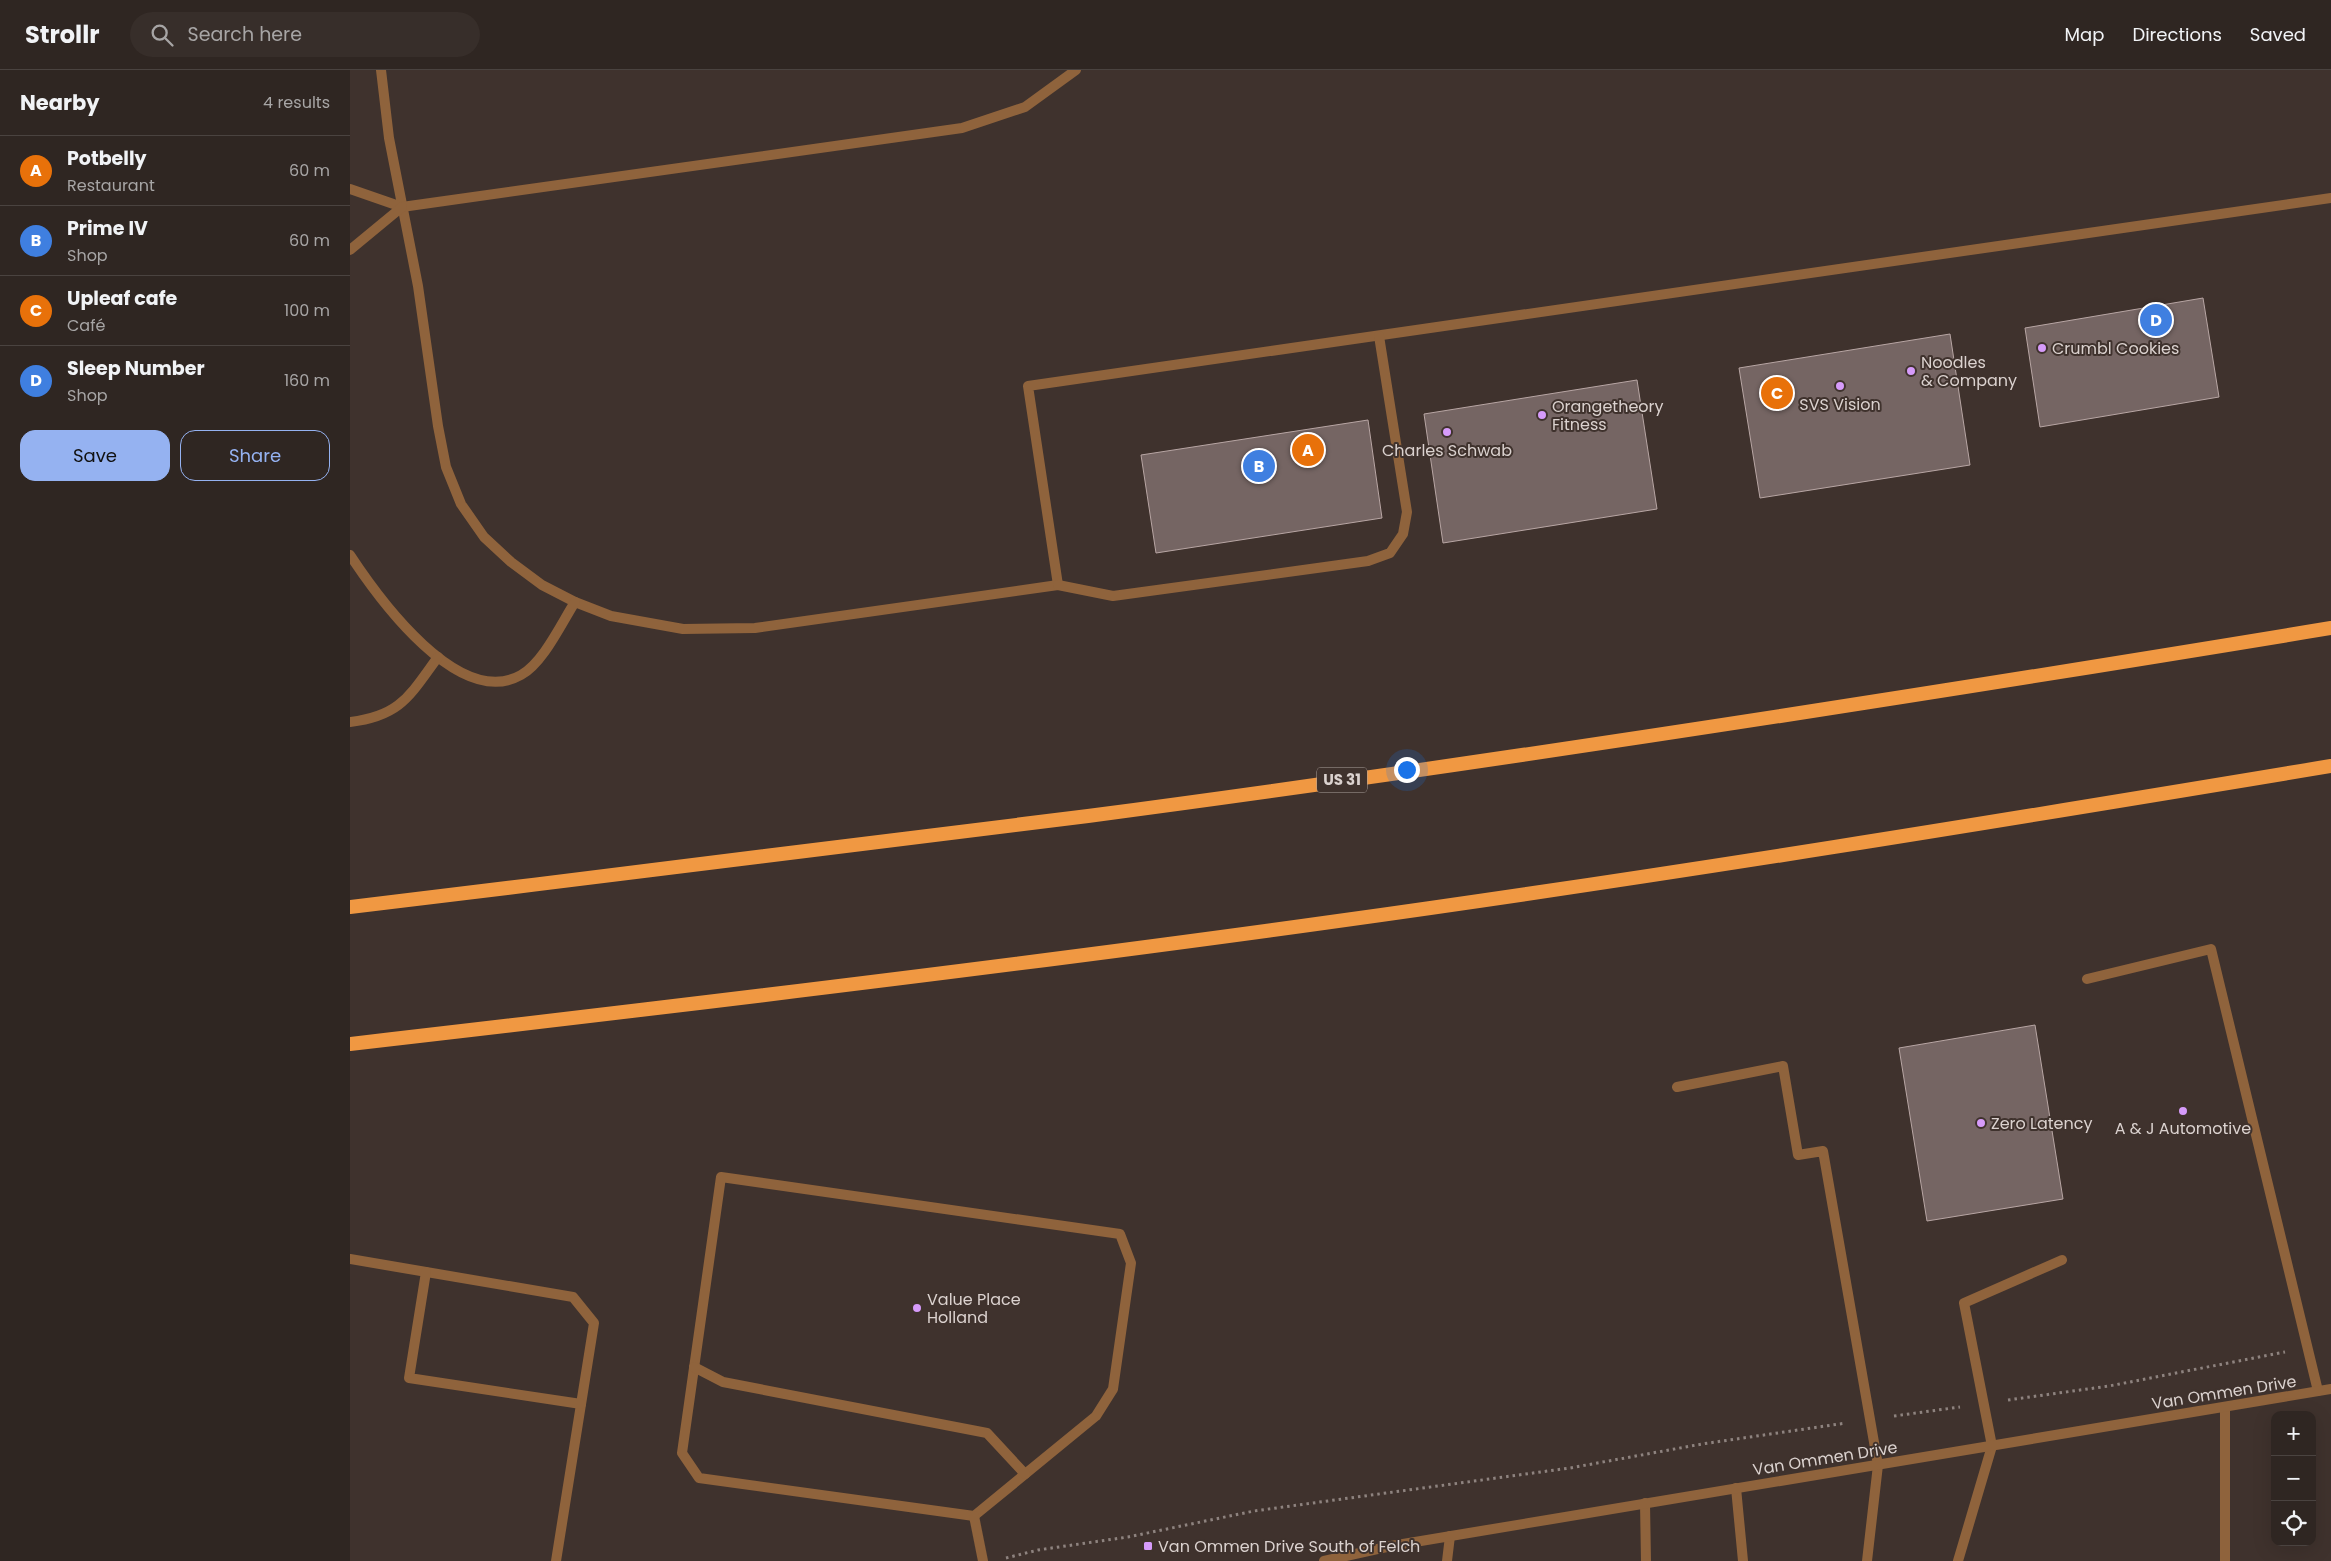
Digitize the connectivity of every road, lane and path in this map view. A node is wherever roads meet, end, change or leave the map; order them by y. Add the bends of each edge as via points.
1 (382, 70) edge
2 (1076, 70) edge
3 (350, 189) edge
4 (2331, 198) edge
5 (402, 207) junction
6 (350, 250) edge
7 (1379, 336) junction
8 (350, 555) edge
9 (1058, 585) junction
10 (575, 602) junction
11 (2331, 628) edge
12 (438, 657) junction
13 (350, 722) edge
14 (2331, 766) edge
15 (350, 907) edge
16 (2087, 978) dead end
17 (350, 1044) edge
18 (1677, 1087) dead end
19 (350, 1259) edge
20 (2062, 1260) dead end
21 (426, 1272) junction
22 (2308, 1347) junction
23 (694, 1367) junction
24 (2331, 1389) edge
25 (2318, 1391) junction
26 (581, 1404) junction
27 (1983, 1404) junction
28 (2225, 1407) junction
29 (1870, 1420) junction
30 (1992, 1446) junction
31 (1878, 1465) junction
32 (1025, 1474) junction
33 (1736, 1488) junction
34 (1645, 1504) junction
35 (974, 1516) junction
36 (1450, 1536) junction
37 (1000, 1559) dead end
38 (556, 1561) edge
39 (983, 1561) edge
40 (1324, 1561) edge
41 (1447, 1561) edge
42 (1646, 1561) edge
43 (1743, 1561) edge
44 (1867, 1561) edge
45 (1958, 1561) edge
46 (2225, 1561) edge

1 - 5 street via 389,138
2 - 5 street via 1025,107 962,128
3 - 5 street
4 - 7 street
5 - 6 street
5 - 10 street via 418,286 446,467 461,504 484,537 511,562 542,585
7 - 9 street via 1028,386
7 - 9 street via 1407,512 1403,534 1390,553 1368,561 1113,596
8 - 12 street via 400,620
9 - 10 street via 854,615 718,630 683,629 610,616
10 - 12 street via 540,658 521,675 502,682 480,680 458,672
11 - 15 highway, US 31 via 1976,686 1371,776 1081,816
12 - 13 street via 411,694 390,712
14 - 17 highway via 1953,829 1343,921 739,999
16 - 22 street via 2211,949
18 - 29 street via 1783,1066 1798,1154 1823,1151
19 - 21 street
20 - 27 street via 1964,1303
21 - 26 street via 573,1297 594,1323
21 - 26 street via 409,1378
22 - 25 street
22 - 27 path via 2109,1386
23 - 32 street via 723,1382 987,1433
23 - 32 street via 721,1177 1120,1234 1131,1263 1113,1389 1096,1416
23 - 35 street via 682,1454 699,1478
24 - 25 street, Van Ommen Drive
25 - 28 street, Van Ommen Drive
26 - 38 street
27 - 29 path
27 - 30 street
28 - 30 street, Van Ommen Drive
28 - 46 street
29 - 31 street
29 - 37 path via 1702,1444 1570,1468 1254,1511
30 - 31 street, Van Ommen Drive
30 - 45 street
31 - 33 street, Van Ommen Drive
31 - 44 street
32 - 35 street
33 - 34 street, Van Ommen Drive
33 - 43 street
34 - 36 street, Van Ommen Drive
34 - 42 street
35 - 39 street
36 - 40 street, Van Ommen Drive
36 - 41 street

